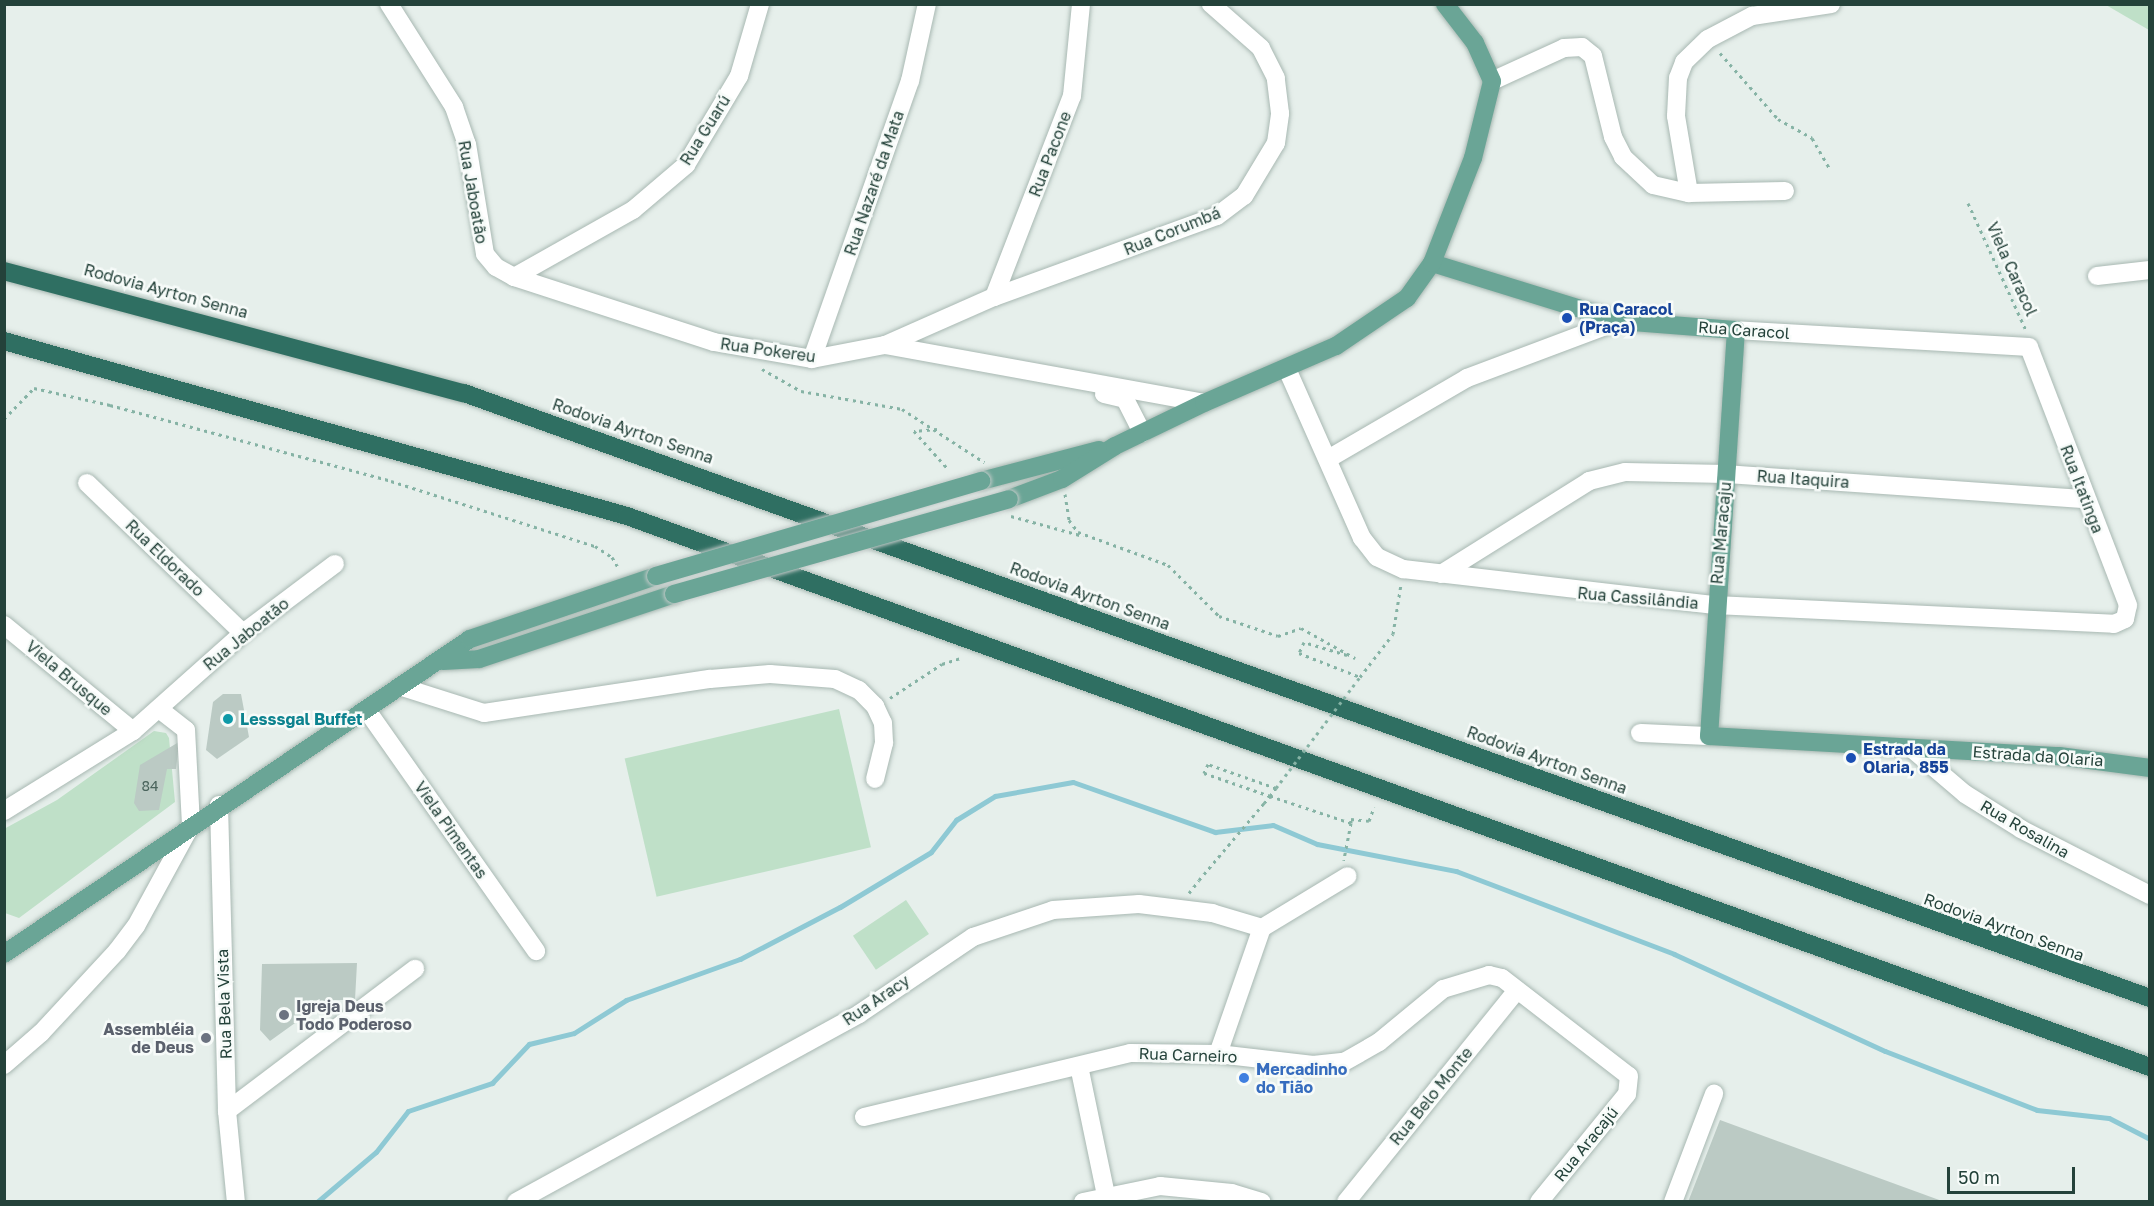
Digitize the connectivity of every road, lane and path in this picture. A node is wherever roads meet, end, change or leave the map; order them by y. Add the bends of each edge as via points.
1 (389, 4) edge
2 (760, 4) edge
3 (927, 4) edge
4 (1081, 4) edge
5 (1211, 4) edge
6 (1446, 4) edge
7 (1831, 4) edge
8 (1708, 39) junction
9 (1492, 81) junction
10 (1829, 167) dead end
11 (1785, 191) dead end
12 (1689, 193) junction
13 (1968, 202) dead end
14 (1432, 263) junction
15 (2150, 270) edge
16 (4, 271) edge
17 (2097, 276) dead end
18 (514, 277) junction
19 (994, 297) junction
20 (1618, 321) junction
21 (1736, 330) junction
22 (4, 342) edge
23 (885, 345) junction
24 (2030, 347) junction
25 (812, 359) junction
26 (753, 364) dead end
27 (1287, 369) junction
28 (1063, 378) junction
29 (1204, 403) junction
30 (4, 419) edge
31 (938, 429) junction
32 (1142, 433) junction
33 (1115, 446) junction
34 (1328, 459) junction
35 (948, 468) dead end
36 (1003, 474) junction
37 (1726, 474) junction
38 (1062, 479) junction
39 (87, 483) dead end
40 (2084, 499) junction
41 (1008, 507) junction
42 (1091, 538) junction
43 (335, 564) dead end
44 (1403, 569) junction
45 (1441, 574) junction
46 (628, 584) junction
47 (1715, 604) junction
48 (2114, 624) joint
49 (4, 625) edge
50 (243, 633) junction
51 (961, 658) dead end
52 (443, 661) junction
53 (1360, 676) junction
54 (402, 687) junction
55 (875, 706) junction
56 (159, 709) junction
57 (366, 709) junction
58 (133, 731) junction
59 (1640, 733) dead end
60 (1709, 736) junction
61 (1911, 748) junction
62 (2150, 768) edge
63 (875, 779) dead end
64 (1276, 788) junction
65 (1270, 796) junction
66 (219, 805) junction
67 (1374, 807) dead end
68 (4, 811) edge
69 (1351, 824) junction
70 (191, 825) junction
71 (1346, 869) joint
72 (1198, 880) dead end
73 (2150, 895) edge
74 (1262, 928) junction
75 (536, 951) dead end
76 (4, 954) edge
77 (415, 969) dead end
78 (1517, 990) junction
79 (2150, 998) edge
80 (1218, 1054) junction
81 (4, 1065) edge
82 (1078, 1066) junction
83 (2150, 1067) edge
84 (1631, 1085) joint
85 (1714, 1094) dead end
86 (227, 1111) junction
87 (864, 1117) dead end
88 (1106, 1195) junction
89 (236, 1202) edge
90 (516, 1202) edge
91 (1083, 1202) edge
92 (1262, 1202) edge
93 (1346, 1202) edge
94 (1539, 1202) edge
95 (1673, 1202) edge

1 - 18 street, Rua Jaboatão via 453,108 467,144 485,254 496,267
2 - 18 street, Rua Guarú via 739,75 686,165 633,210
3 - 25 street, Rua Nazaré da Mata via 910,81
4 - 19 street, Rua Pacone via 1072,96
5 - 19 street, Rua Corumbá via 1230,16 1261,48 1276,78 1280,113 1276,143 1264,170 1244,196 1216,216
6 - 9 main road via 1475,43
7 - 8 street via 1752,16
8 - 10 path via 1778,119 1812,138
8 - 12 street via 1684,62 1675,96
9 - 12 street via 1564,48 1588,50 1623,157 1653,185
9 - 14 main road via 1473,159
11 - 12 street
13 - 24 path, Viela Caracol via 2023,319
14 - 20 main road, Rua Caracol
14 - 27 main road via 1407,298 1376,323
15 - 17 street
16 - 79 highway, Rodovia Ayrton Senna via 87,289 487,401
18 - 25 street, Rua Pokereu via 714,342
19 - 23 street, Rua Corumbá
20 - 21 main road, Rua Caracol
20 - 34 street via 1467,378
21 - 24 street, Rua Caracol
21 - 37 main road, Rua Maracaju
22 - 83 highway via 627,516
23 - 25 street, Rua Pokereu
23 - 28 street, Rua Pokereu
24 - 40 street, Rua Itatinga
26 - 31 path via 801,391 902,409
27 - 29 main road
27 - 34 street, Rua Cassilândia
28 - 29 street, Rua Pokereu via 1082,378
28 - 32 street, Rua Pokereu via 1080,388 1125,399
29 - 32 main road
30 - 46 path via 34,388 110,405 391,481 595,546 612,556
31 - 35 path via 914,431
31 - 36 path
32 - 33 main road
33 - 36 main road
33 - 38 main road
34 - 44 street, Rua Cassilândia via 1370,550 1383,561
36 - 46 main road, bridge
37 - 40 street, Rua Itaquira
37 - 45 street, Rua Itaquira via 1606,474
37 - 47 main road, Rua Maracaju
38 - 41 main road
38 - 42 path via 1069,519
39 - 50 street, Rua Eldorado
40 - 48 street, Rua Itatinga via 2128,605 2125,619
41 - 42 path
41 - 52 main road, bridge via 674,594 479,659
42 - 53 path via 1168,565 1220,616 1278,636 1300,628 1355,658 1304,642 1299,654
43 - 50 street, Rua Jaboatão
44 - 45 street, Rua Cassilândia
44 - 53 path via 1394,634
45 - 47 street, Rua Cassilândia
46 - 52 main road via 470,639
47 - 48 street, Rua Cassilândia
47 - 60 main road, Rua Maracaju
49 - 58 street, Viela Brusque
50 - 56 street, Rua Jaboatão
51 - 55 path via 942,664
52 - 54 main road
53 - 64 path, bridge
54 - 55 street via 470,711 505,713 649,686 807,675 859,690
54 - 57 main road
55 - 63 street via 883,723 884,743
56 - 58 street, Rua Jaboatão
56 - 70 street via 186,730
57 - 66 main road
57 - 75 street, Viela Pimentas
58 - 68 street, Rua Jaboatão
59 - 60 street
60 - 61 main road, Estrada da Olaria
61 - 62 main road, Estrada da Olaria via 2059,756
61 - 73 street, Rua Rosalina via 1965,794 2020,829
64 - 65 path
64 - 65 path via 1208,764 1204,773
65 - 69 path
65 - 72 path
66 - 70 main road
66 - 86 street, Rua Bela Vista
67 - 69 path via 1369,821 1352,819
69 - 71 path
70 - 76 main road
70 - 81 street via 136,926 117,951 41,1033
71 - 74 street
74 - 80 street
74 - 90 street, Rua Aracy via 1212,913 1139,904 1053,910 973,937 859,1014
77 - 86 street
78 - 80 street, Rua Carneiro via 1502,978 1470,977 1443,989 1379,1042 1344,1062 1313,1065
78 - 84 street, Rua Carneiro via 1623,1067
78 - 93 street, Rua Belo Monte
80 - 82 street, Rua Carneiro via 1130,1053
82 - 87 street, Rua Carneiro
82 - 88 street
84 - 94 street, Rua Aracajú
85 - 95 street
86 - 89 street, Rua Bela Vista
88 - 91 street
88 - 92 street via 1160,1186 1232,1192

